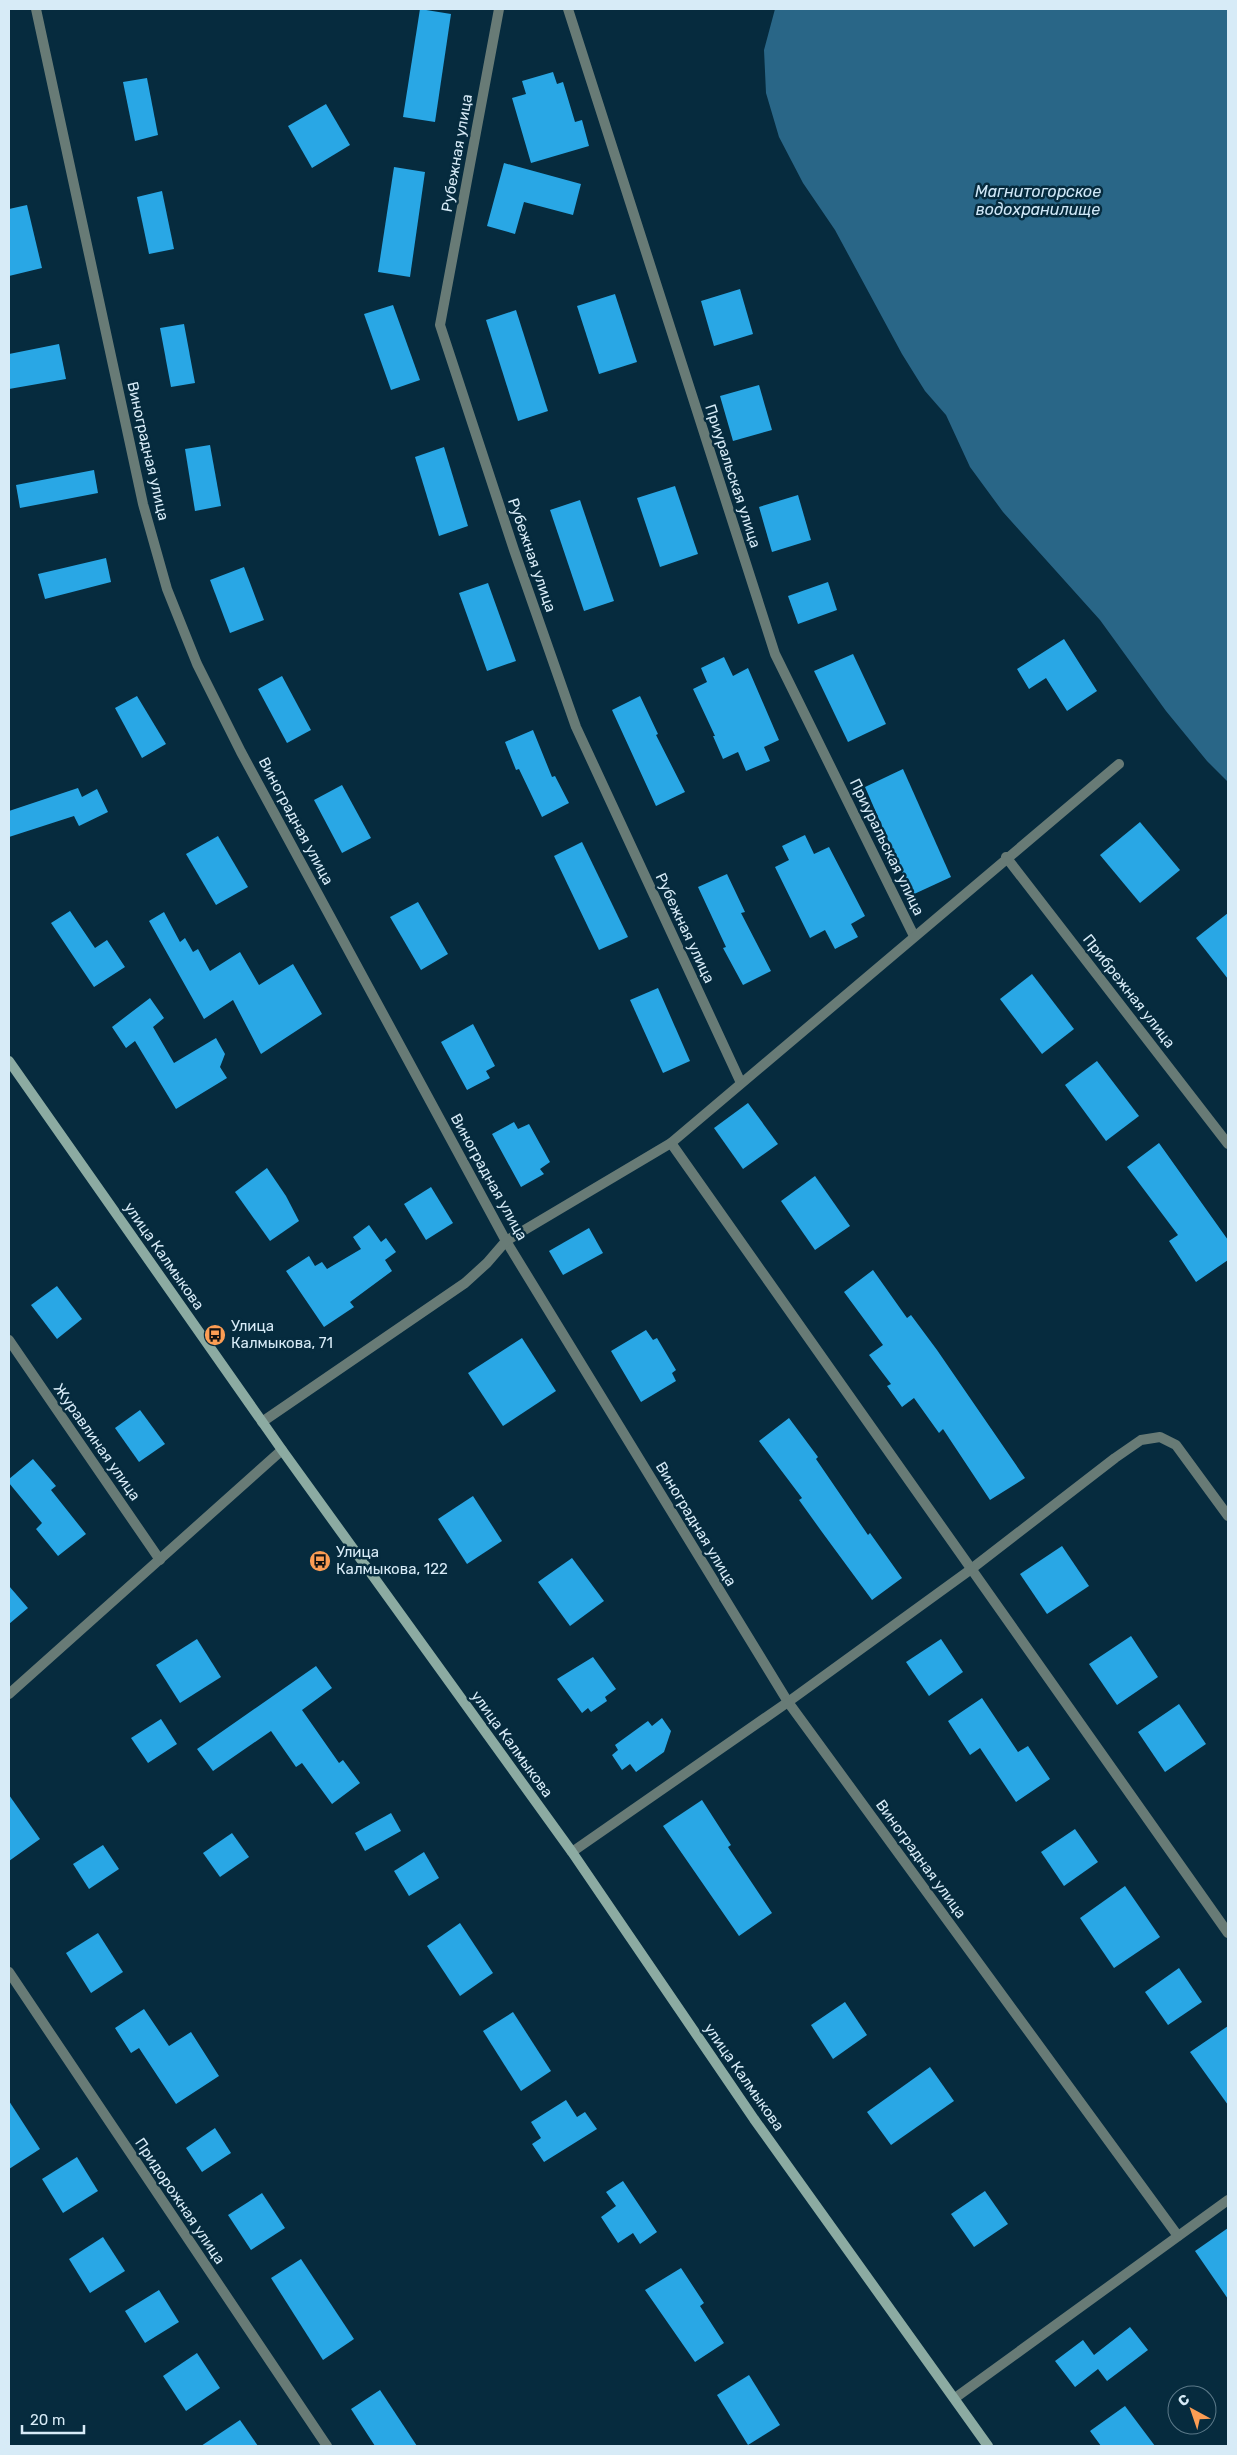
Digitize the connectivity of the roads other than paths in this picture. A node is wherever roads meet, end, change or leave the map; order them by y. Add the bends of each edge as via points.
1 (36, 9) edge
2 (499, 9) edge
3 (568, 9) edge
4 (1119, 764) dead end
5 (1006, 857) junction
6 (914, 936) junction
7 (9, 1061) edge
8 (741, 1083) junction
9 (671, 1142) junction
10 (1228, 1144) edge
11 (506, 1240) junction
12 (9, 1340) edge
13 (262, 1422) junction
14 (282, 1450) junction
15 (1228, 1516) edge
16 (160, 1560) junction
17 (970, 1570) junction
18 (9, 1694) edge
19 (788, 1702) junction
20 (572, 1852) junction
21 (1228, 1933) edge
22 (9, 1972) edge
23 (1228, 2200) edge
24 (1178, 2236) junction
25 (955, 2398) junction
26 (327, 2446) edge
27 (988, 2446) edge

1 - 11 street, Виноградная улица via 144,504 167,588 197,664 241,752
2 - 8 street, Рубежная улица via 440,325 576,727
3 - 6 street, Приуральская улица via 775,654
4 - 5 street
5 - 6 street
5 - 10 street, Прибрежная улица
6 - 8 street
7 - 13 main road, улица Калмыкова
8 - 9 street
9 - 11 street
9 - 17 street
11 - 13 street via 457,1288
11 - 19 street, Виноградная улица
12 - 16 street, Журавлиная улица
13 - 14 main road, улица Калмыкова
14 - 16 street
14 - 20 main road, улица Калмыкова
15 - 17 street via 1176,1445 1160,1438 1142,1440
16 - 18 street
17 - 19 street
17 - 21 street
19 - 20 street
19 - 24 street, Виноградная улица
20 - 25 main road, улица Калмыкова via 754,2119
22 - 26 street, Придорожная улица
23 - 24 street
24 - 25 street
25 - 27 main road, улица Калмыкова

